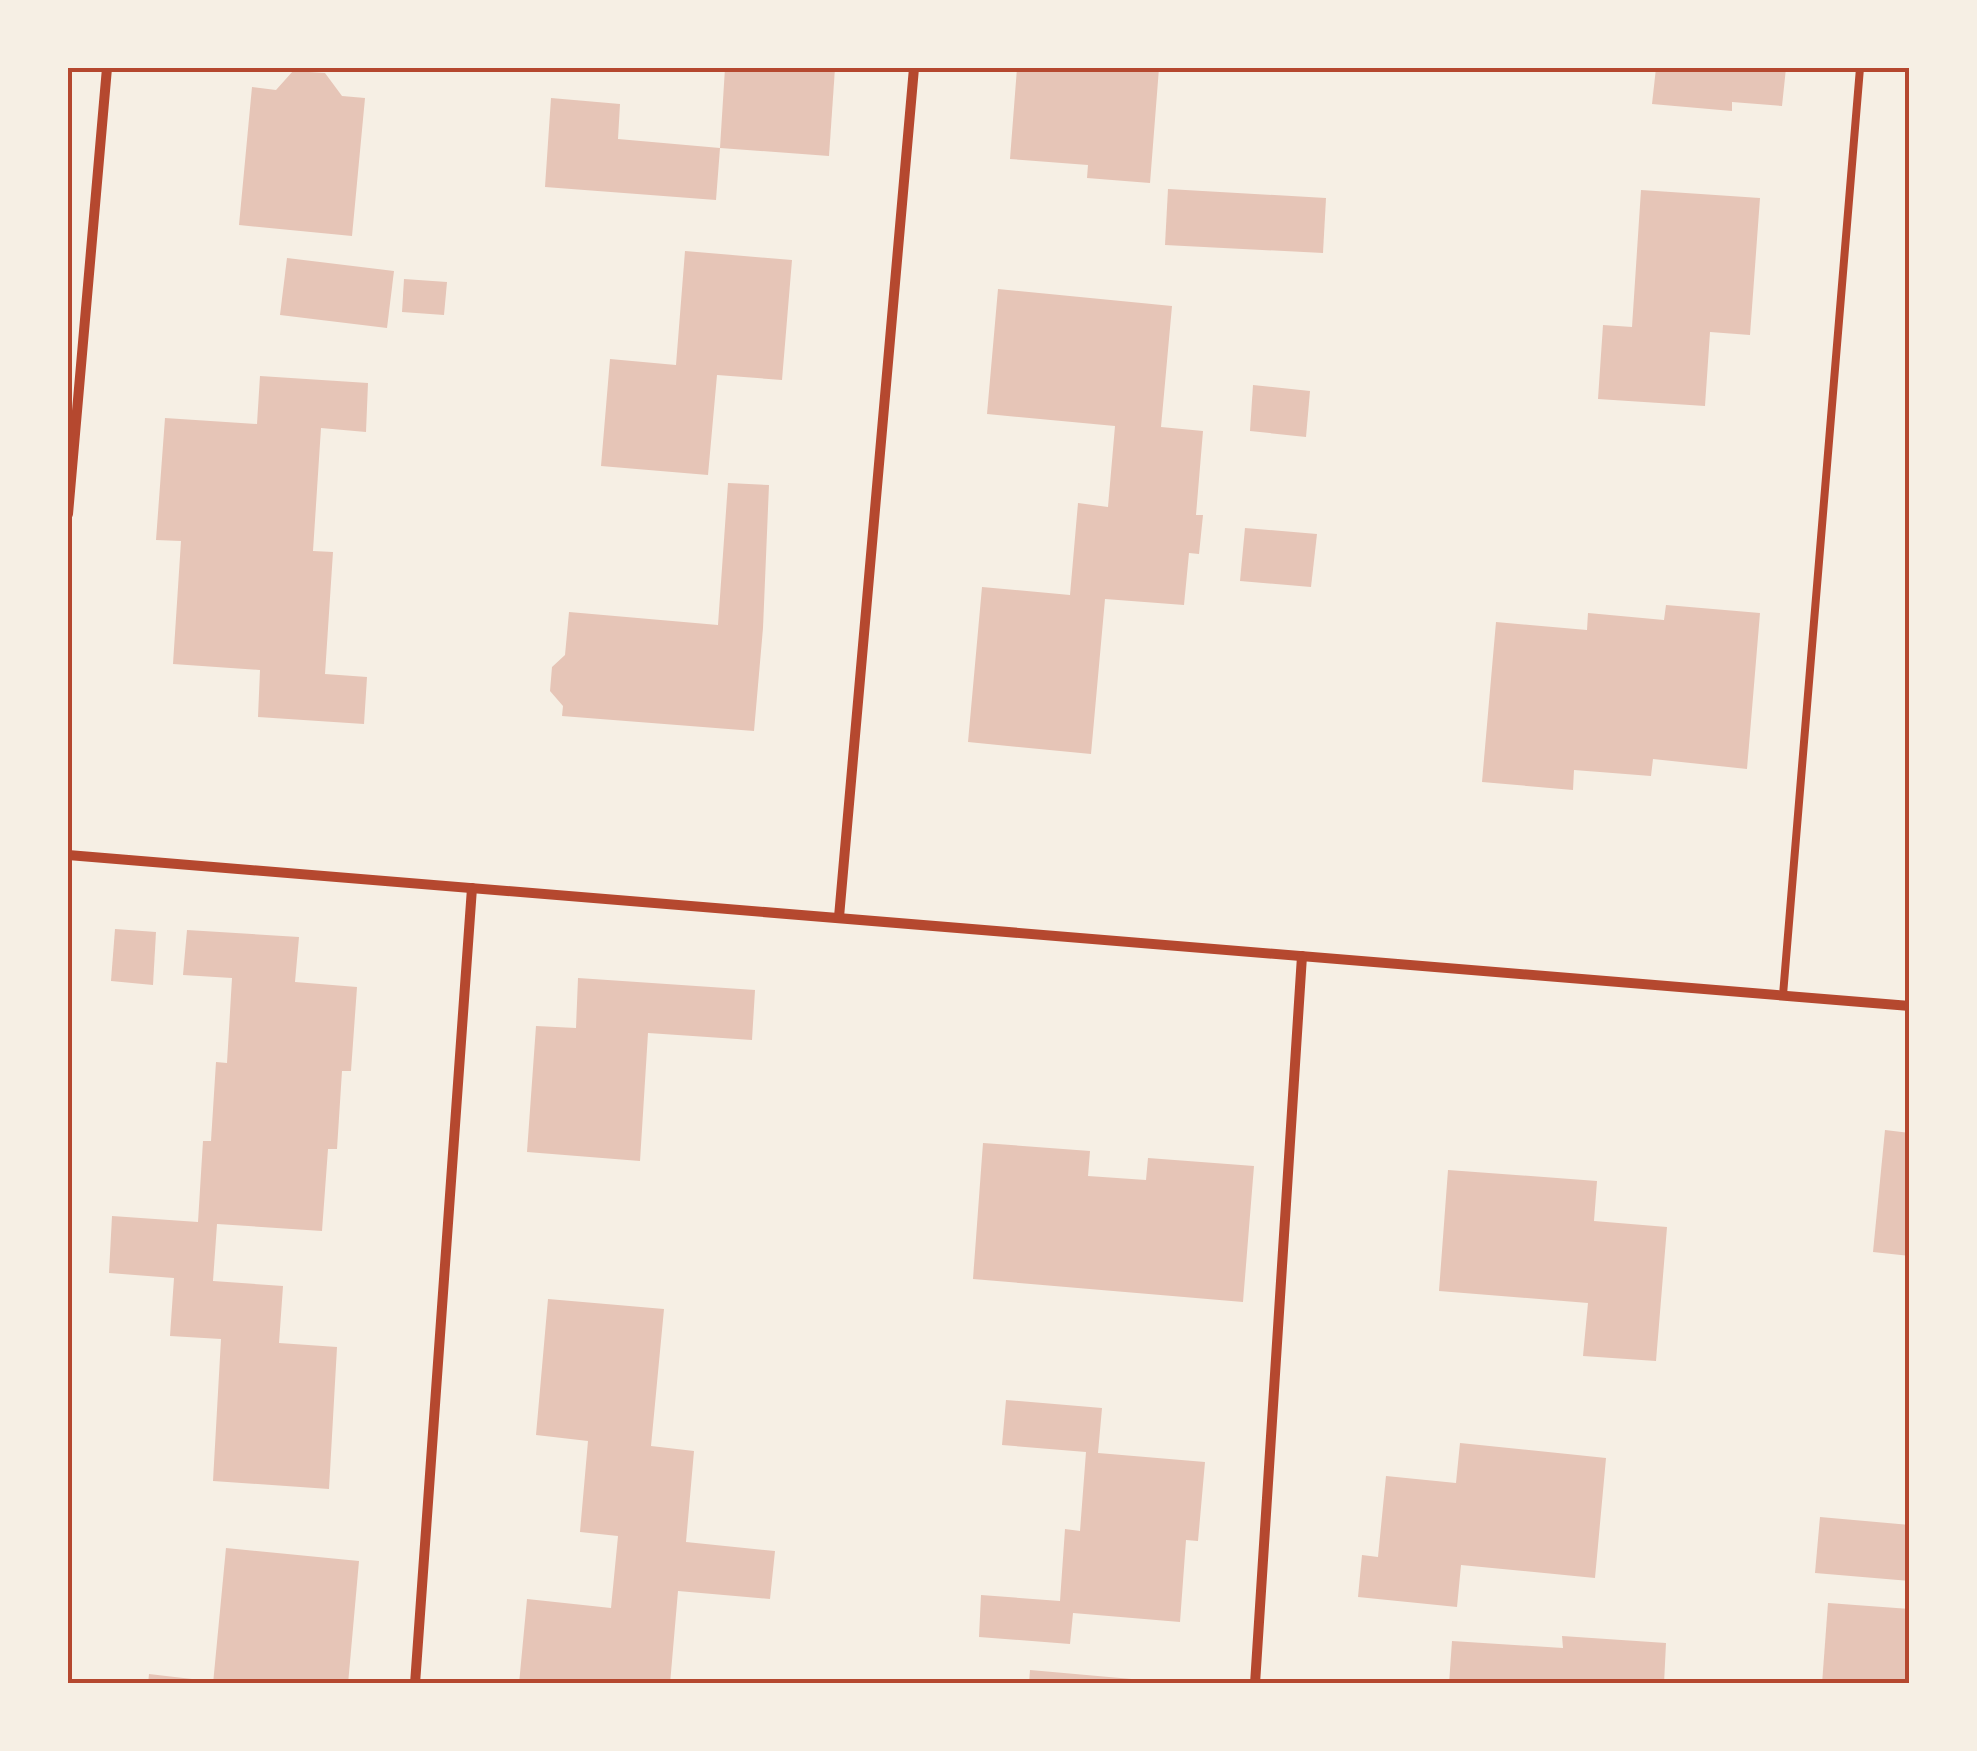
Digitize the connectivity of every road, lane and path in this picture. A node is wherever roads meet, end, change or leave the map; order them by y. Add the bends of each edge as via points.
1 (106, 68) edge
2 (914, 68) edge
3 (1860, 68) edge
4 (68, 514) edge
5 (68, 856) edge
6 (472, 888) junction
7 (839, 918) junction
8 (1302, 956) junction
9 (1783, 995) junction
10 (1910, 1006) edge
11 (415, 1684) edge
12 (1256, 1684) edge

1 - 4 street
2 - 7 street
3 - 9 lane
5 - 6 street
6 - 7 street
6 - 11 street
7 - 8 street
8 - 9 street
8 - 12 street
9 - 10 street

